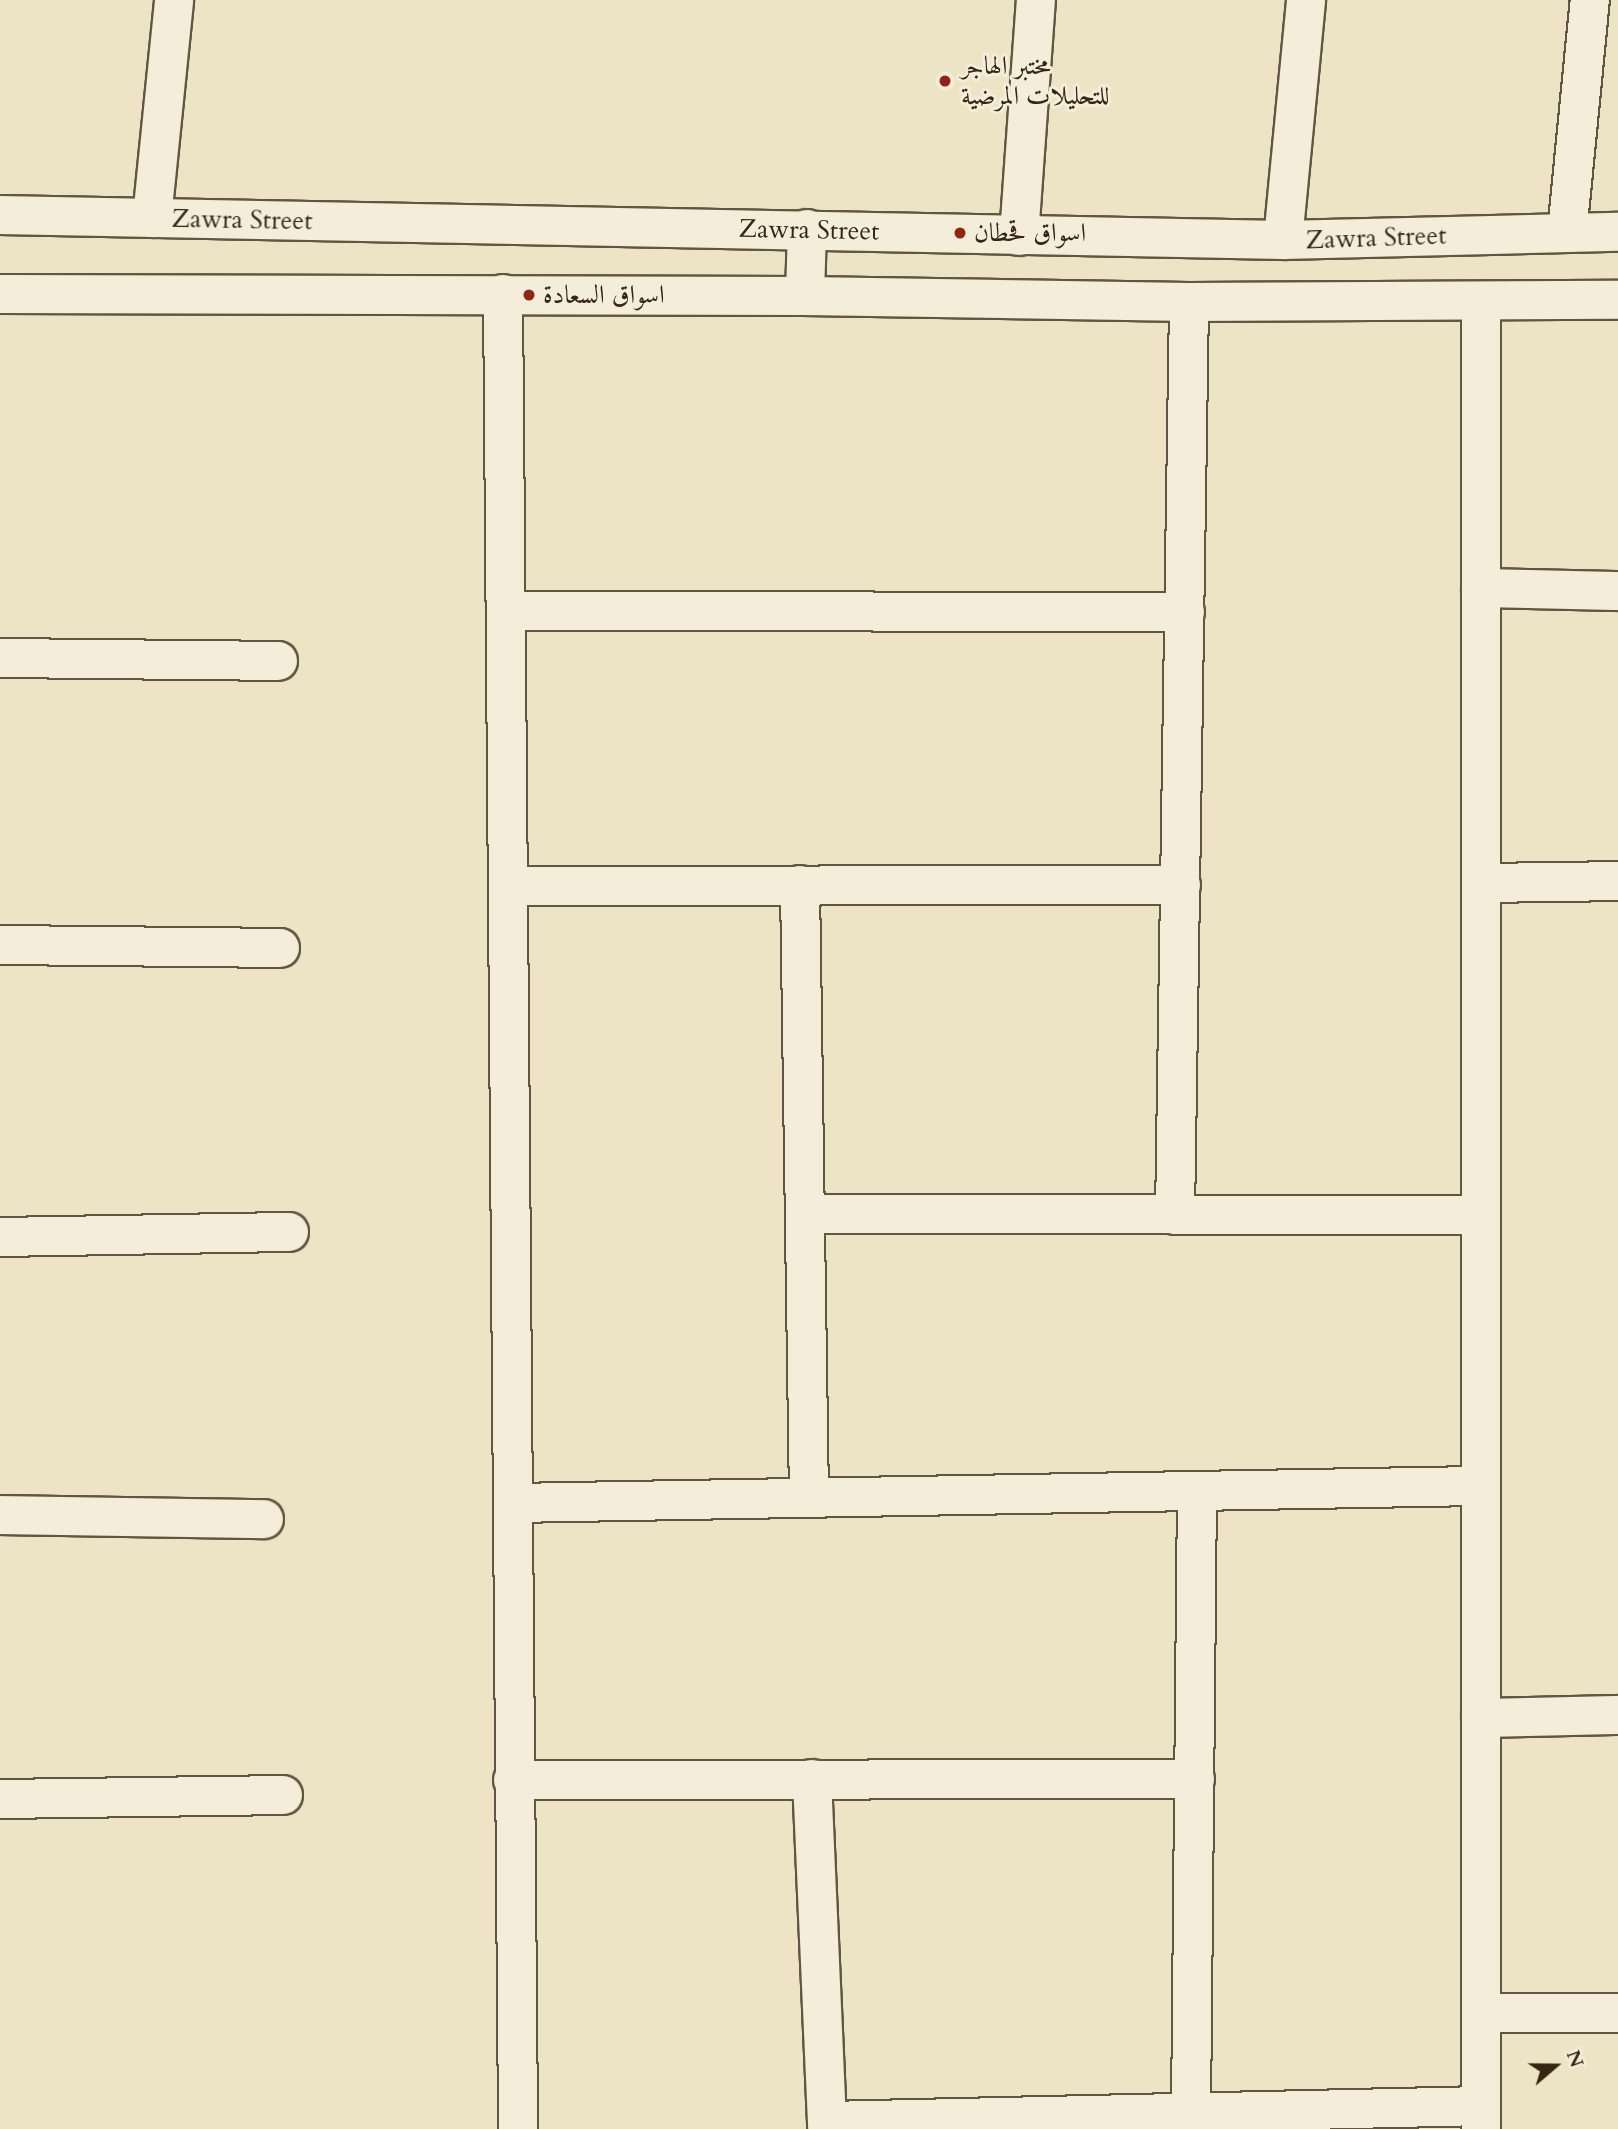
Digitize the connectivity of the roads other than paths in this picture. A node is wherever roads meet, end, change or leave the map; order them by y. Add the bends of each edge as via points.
1 (174, 0) edge
2 (1036, 0) edge
3 (1306, 0) edge
4 (1590, 0) edge
5 (0, 215) edge
6 (152, 218) junction
7 (807, 229) junction
8 (1618, 232) edge
9 (1567, 233) junction
10 (1019, 236) junction
11 (1283, 240) junction
12 (0, 294) edge
13 (503, 294) junction
14 (805, 296) junction
15 (1618, 300) edge
16 (1482, 301) junction
17 (1189, 302) junction
18 (1481, 588) junction
19 (1618, 590) edge
20 (506, 611) junction
21 (1185, 612) junction
22 (0, 658) edge
23 (278, 661) dead end
24 (1618, 881) edge
25 (1482, 883) junction
26 (800, 885) junction
27 (1181, 885) junction
28 (508, 886) junction
29 (0, 945) edge
30 (280, 948) dead end
31 (804, 1214) junction
32 (1175, 1214) junction
33 (1481, 1215) junction
34 (289, 1232) dead end
35 (0, 1237) edge
36 (1481, 1486) junction
37 (1197, 1492) junction
38 (809, 1498) junction
39 (513, 1503) junction
40 (0, 1515) edge
41 (264, 1519) dead end
42 (1618, 1716) edge
43 (1481, 1718) junction
44 (812, 1779) junction
45 (1195, 1779) junction
46 (513, 1780) junction
47 (283, 1795) dead end
48 (0, 1800) edge
49 (1618, 2013) edge
50 (1481, 2014) junction
51 (1191, 2113) junction
52 (1481, 2118) edge
53 (827, 2125) edge
54 (518, 2129) edge

1 - 6 street
2 - 10 street
3 - 11 street
4 - 9 street
5 - 6 street, Zawra Street
6 - 7 street, Zawra Street
7 - 10 street, Zawra Street
7 - 14 street
8 - 9 street, Zawra Street
9 - 11 street, Zawra Street
10 - 11 street, Zawra Street
12 - 13 street
13 - 14 street
13 - 20 street
14 - 17 street
15 - 16 street
16 - 17 street
16 - 18 street
17 - 21 street
18 - 19 street
18 - 25 street
20 - 21 street
20 - 28 street
21 - 27 street
22 - 23 street
24 - 25 street
25 - 33 street
26 - 27 street
26 - 28 street
26 - 31 street
27 - 32 street
28 - 39 street
29 - 30 street
31 - 32 street
31 - 38 street
32 - 33 street
33 - 36 street
34 - 35 street
36 - 37 street
36 - 43 street
37 - 38 street
37 - 45 street
38 - 39 street
39 - 46 street
40 - 41 street
42 - 43 street
43 - 50 street
44 - 45 street
44 - 46 street
44 - 53 street
45 - 51 street
46 - 54 street
47 - 48 street
49 - 50 street
50 - 52 street
51 - 52 street
51 - 53 street

